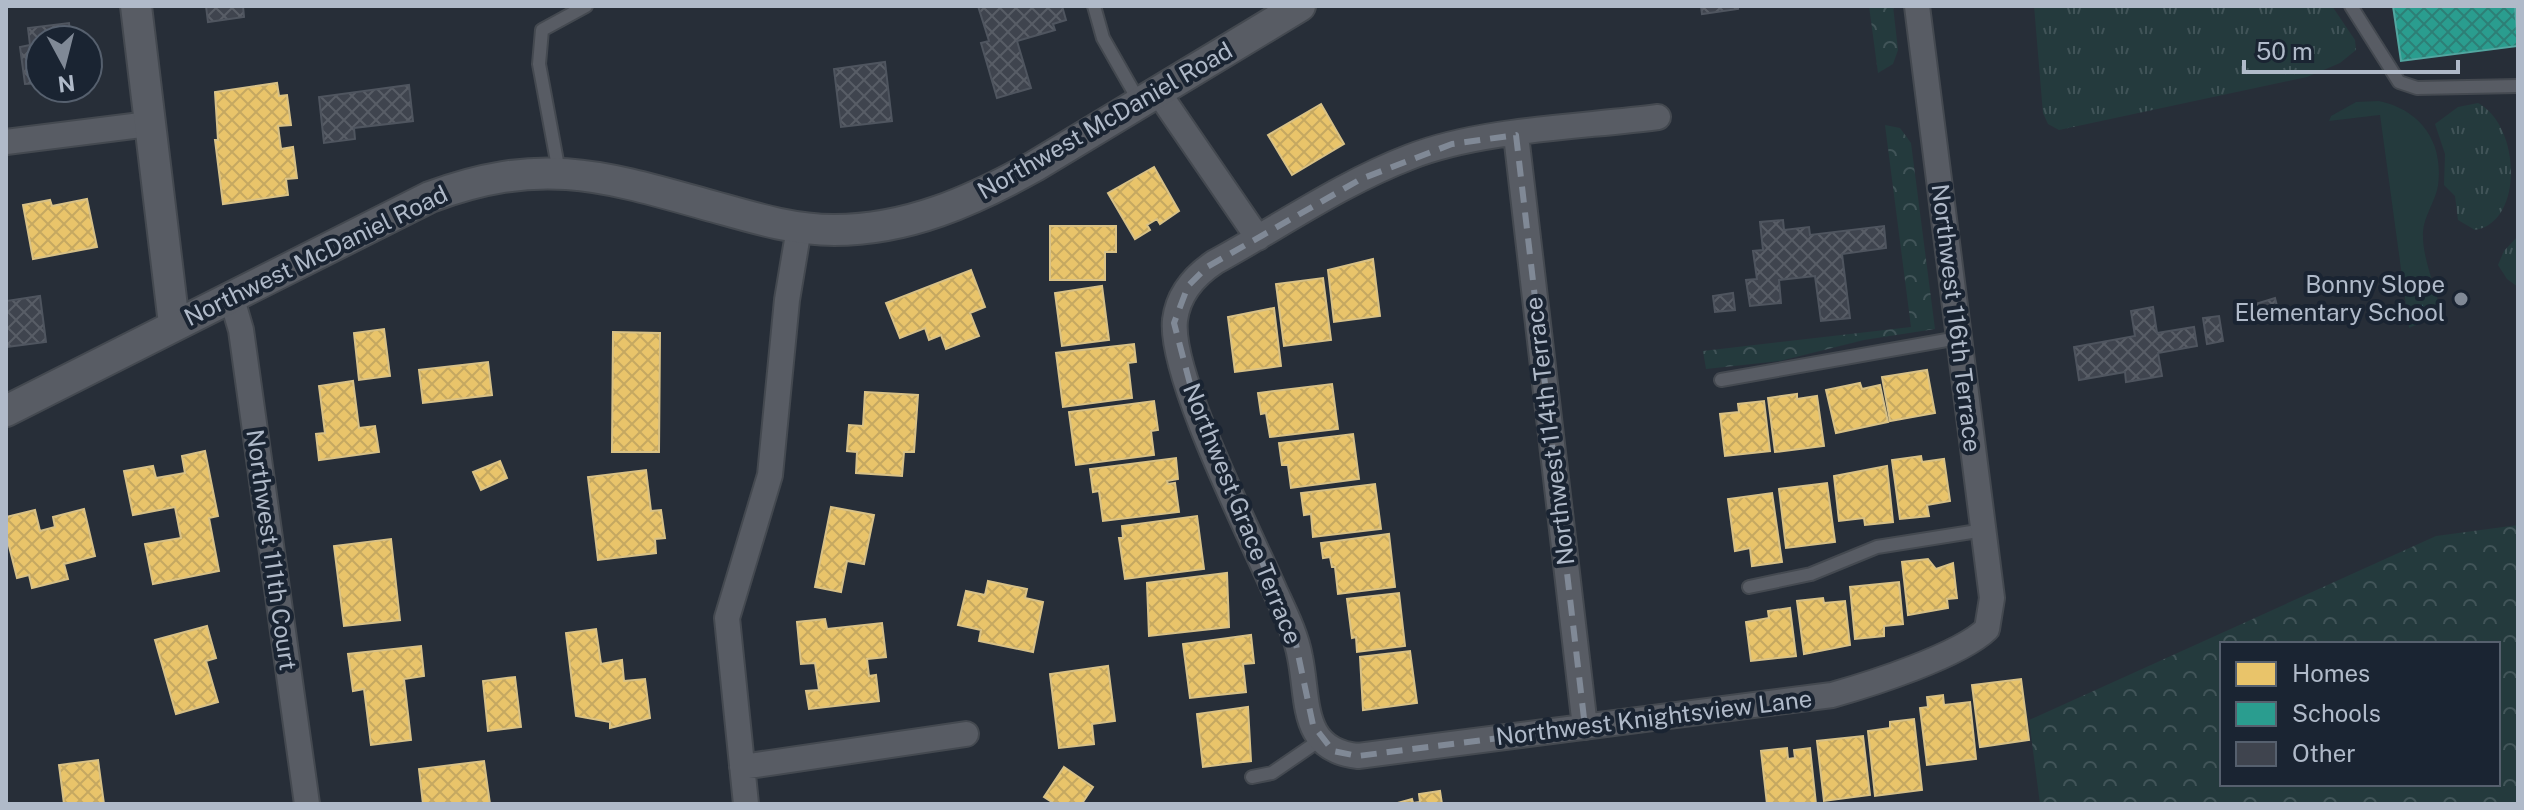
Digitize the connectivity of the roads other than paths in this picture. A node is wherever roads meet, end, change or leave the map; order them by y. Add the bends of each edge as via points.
1 (136, 6) edge
2 (586, 6) edge
3 (1094, 6) edge
4 (1300, 6) edge
5 (1917, 6) edge
6 (2351, 6) edge
7 (2518, 86) edge
8 (1149, 97) junction
9 (1658, 117) dead end
10 (149, 124) junction
11 (1516, 135) junction
12 (6, 142) edge
13 (559, 172) junction
14 (799, 228) junction
15 (1258, 238) junction
16 (231, 296) junction
17 (174, 324) junction
18 (1958, 338) junction
19 (1721, 380) dead end
20 (6, 411) edge
21 (1984, 530) junction
22 (1749, 587) dead end
23 (1987, 629) joint
24 (1585, 727) junction
25 (966, 734) dead end
26 (1318, 737) junction
27 (742, 767) junction
28 (1252, 777) dead end
29 (307, 804) edge
30 (746, 804) edge

1 - 10 street
2 - 13 lane via 542,30 539,64
3 - 8 lane via 1103,38
4 - 8 street, Northwest McDaniel Road
5 - 18 street, Northwest 116th Terrace
6 - 7 lane via 2399,82 2417,88
8 - 14 street, Northwest McDaniel Road via 1008,181 948,208 894,225
8 - 15 street
9 - 11 street
10 - 12 street
10 - 17 street
11 - 15 street via 1410,156
11 - 24 street, Northwest 114th Terrace
13 - 14 street, Northwest McDaniel Road via 603,176
13 - 16 street, Northwest McDaniel Road via 488,178 430,197
14 - 27 street via 770,475 727,618
15 - 26 street, Northwest Grace Terrace via 1207,267 1183,295 1174,323 1199,418 1294,635 1308,713
16 - 17 street, Northwest McDaniel Road
16 - 29 street, Northwest 111th Court via 241,330
17 - 20 street, Northwest McDaniel Road
18 - 19 lane
18 - 21 street, Northwest 116th Terrace
21 - 22 lane via 1877,547 1811,574
21 - 23 street, Northwest 116th Terrace via 1992,604
23 - 24 street, Northwest Knightsview Lane via 1903,671 1832,695
24 - 26 street, Northwest Knightsview Lane via 1358,756 1333,751
25 - 27 street
26 - 28 lane via 1272,773
27 - 30 street

